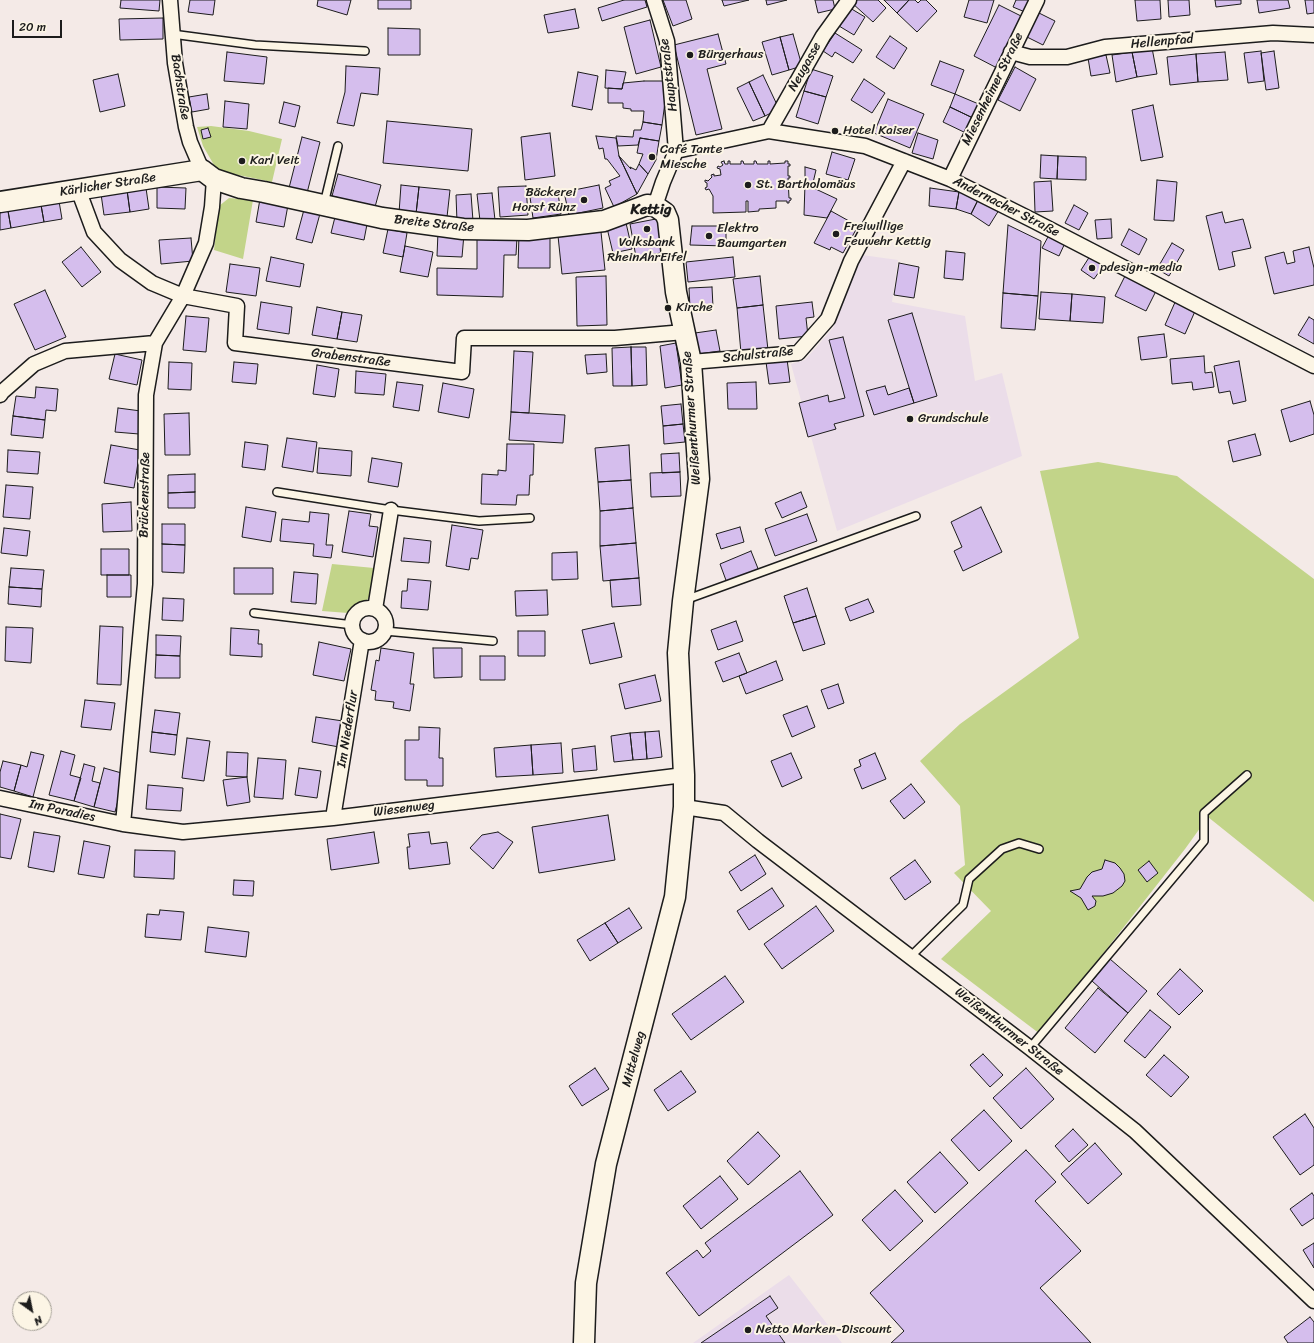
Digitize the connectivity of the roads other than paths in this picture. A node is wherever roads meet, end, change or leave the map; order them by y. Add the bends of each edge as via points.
1 (170, 0) edge
2 (654, 0) edge
3 (1037, 0) edge
4 (845, 2) edge
5 (172, 34) junction
6 (1314, 36) edge
7 (365, 51) dead end
8 (1012, 52) junction
9 (769, 131) junction
10 (338, 146) dead end
11 (676, 151) junction
12 (904, 161) junction
13 (208, 174) junction
14 (950, 179) junction
15 (78, 189) junction
16 (0, 202) edge
17 (323, 206) junction
18 (655, 206) junction
19 (183, 296) junction
20 (684, 332) junction
21 (155, 343) junction
22 (691, 362) junction
23 (1314, 366) edge
24 (0, 395) edge
25 (277, 492) dead end
26 (391, 510) junction
27 (916, 516) dead end
28 (530, 518) dead end
29 (683, 601) junction
30 (375, 609) junction
31 (254, 613) dead end
32 (352, 625) junction
33 (385, 631) junction
34 (362, 640) junction
35 (493, 640) dead end
36 (684, 775) junction
37 (1247, 775) dead end
38 (0, 798) edge
39 (684, 807) junction
40 (333, 818) junction
41 (123, 824) junction
42 (1038, 849) dead end
43 (910, 956) junction
44 (1030, 1048) junction
45 (1312, 1297) edge
46 (584, 1343) edge

1 - 5 street, Bachstraße
2 - 11 street, Hauptstraße via 667,41
3 - 8 street, Miesenheimer Straße
4 - 9 street, Neugasse
5 - 7 lane via 255,45
5 - 13 street, Bachstraße via 186,127 190,142
6 - 8 street, Hellenpfad via 1273,33 1105,47 1067,57 1030,57
8 - 14 street, Miesenheimer Straße
9 - 11 street, Andernacher Straße
9 - 12 street, Andernacher Straße via 865,146
10 - 17 lane
11 - 18 street
12 - 14 street, Andernacher Straße
12 - 22 street, Schulstraße via 851,261 828,319 798,353
13 - 15 street, Kärlicher Straße
13 - 17 street, Breite Straße via 241,188
13 - 19 street, Brückenstraße via 212,207 206,243
14 - 23 street, Andernacher Straße
15 - 16 street, Kärlicher Straße
15 - 19 street, Grabenstraße via 94,232 120,260 152,283
17 - 18 street, Breite Straße via 382,218 463,229 528,230 604,221 639,207
18 - 20 street, Weißenthurmer Straße via 665,213 668,220 676,292
19 - 20 street, Grabenstraße via 237,306 235,342 462,372 464,338 615,338
19 - 21 street, Brückenstraße
20 - 22 street, Weißenthurmer Straße
21 - 24 street via 65,351 34,364
21 - 41 street, Brückenstraße via 146,395 145,584
22 - 29 street, Weißenthurmer Straße via 700,479
25 - 26 lane
26 - 28 lane via 479,522
26 - 30 street
27 - 29 lane
29 - 36 street, Weißenthurmer Straße via 678,653
30 - 32 street via 362,609
30 - 33 street via 385,618
31 - 32 lane
32 - 34 street via 354,632
33 - 34 street via 371,642
33 - 35 lane
34 - 40 street, Im Niederflur
36 - 39 street, Mittelweg
36 - 40 street, Wiesenweg
37 - 44 lane via 1204,813 1204,840
38 - 41 street, Im Paradies
39 - 43 street, Weißenthurmer Straße via 724,813
39 - 46 street, Mittelweg via 676,897 606,1164 586,1283
40 - 41 street, Wiesenweg via 183,832
42 - 43 lane via 1018,843 1002,849 969,879 963,905
43 - 44 street, Weißenthurmer Straße
44 - 45 street, Weißenthurmer Straße via 1135,1131

